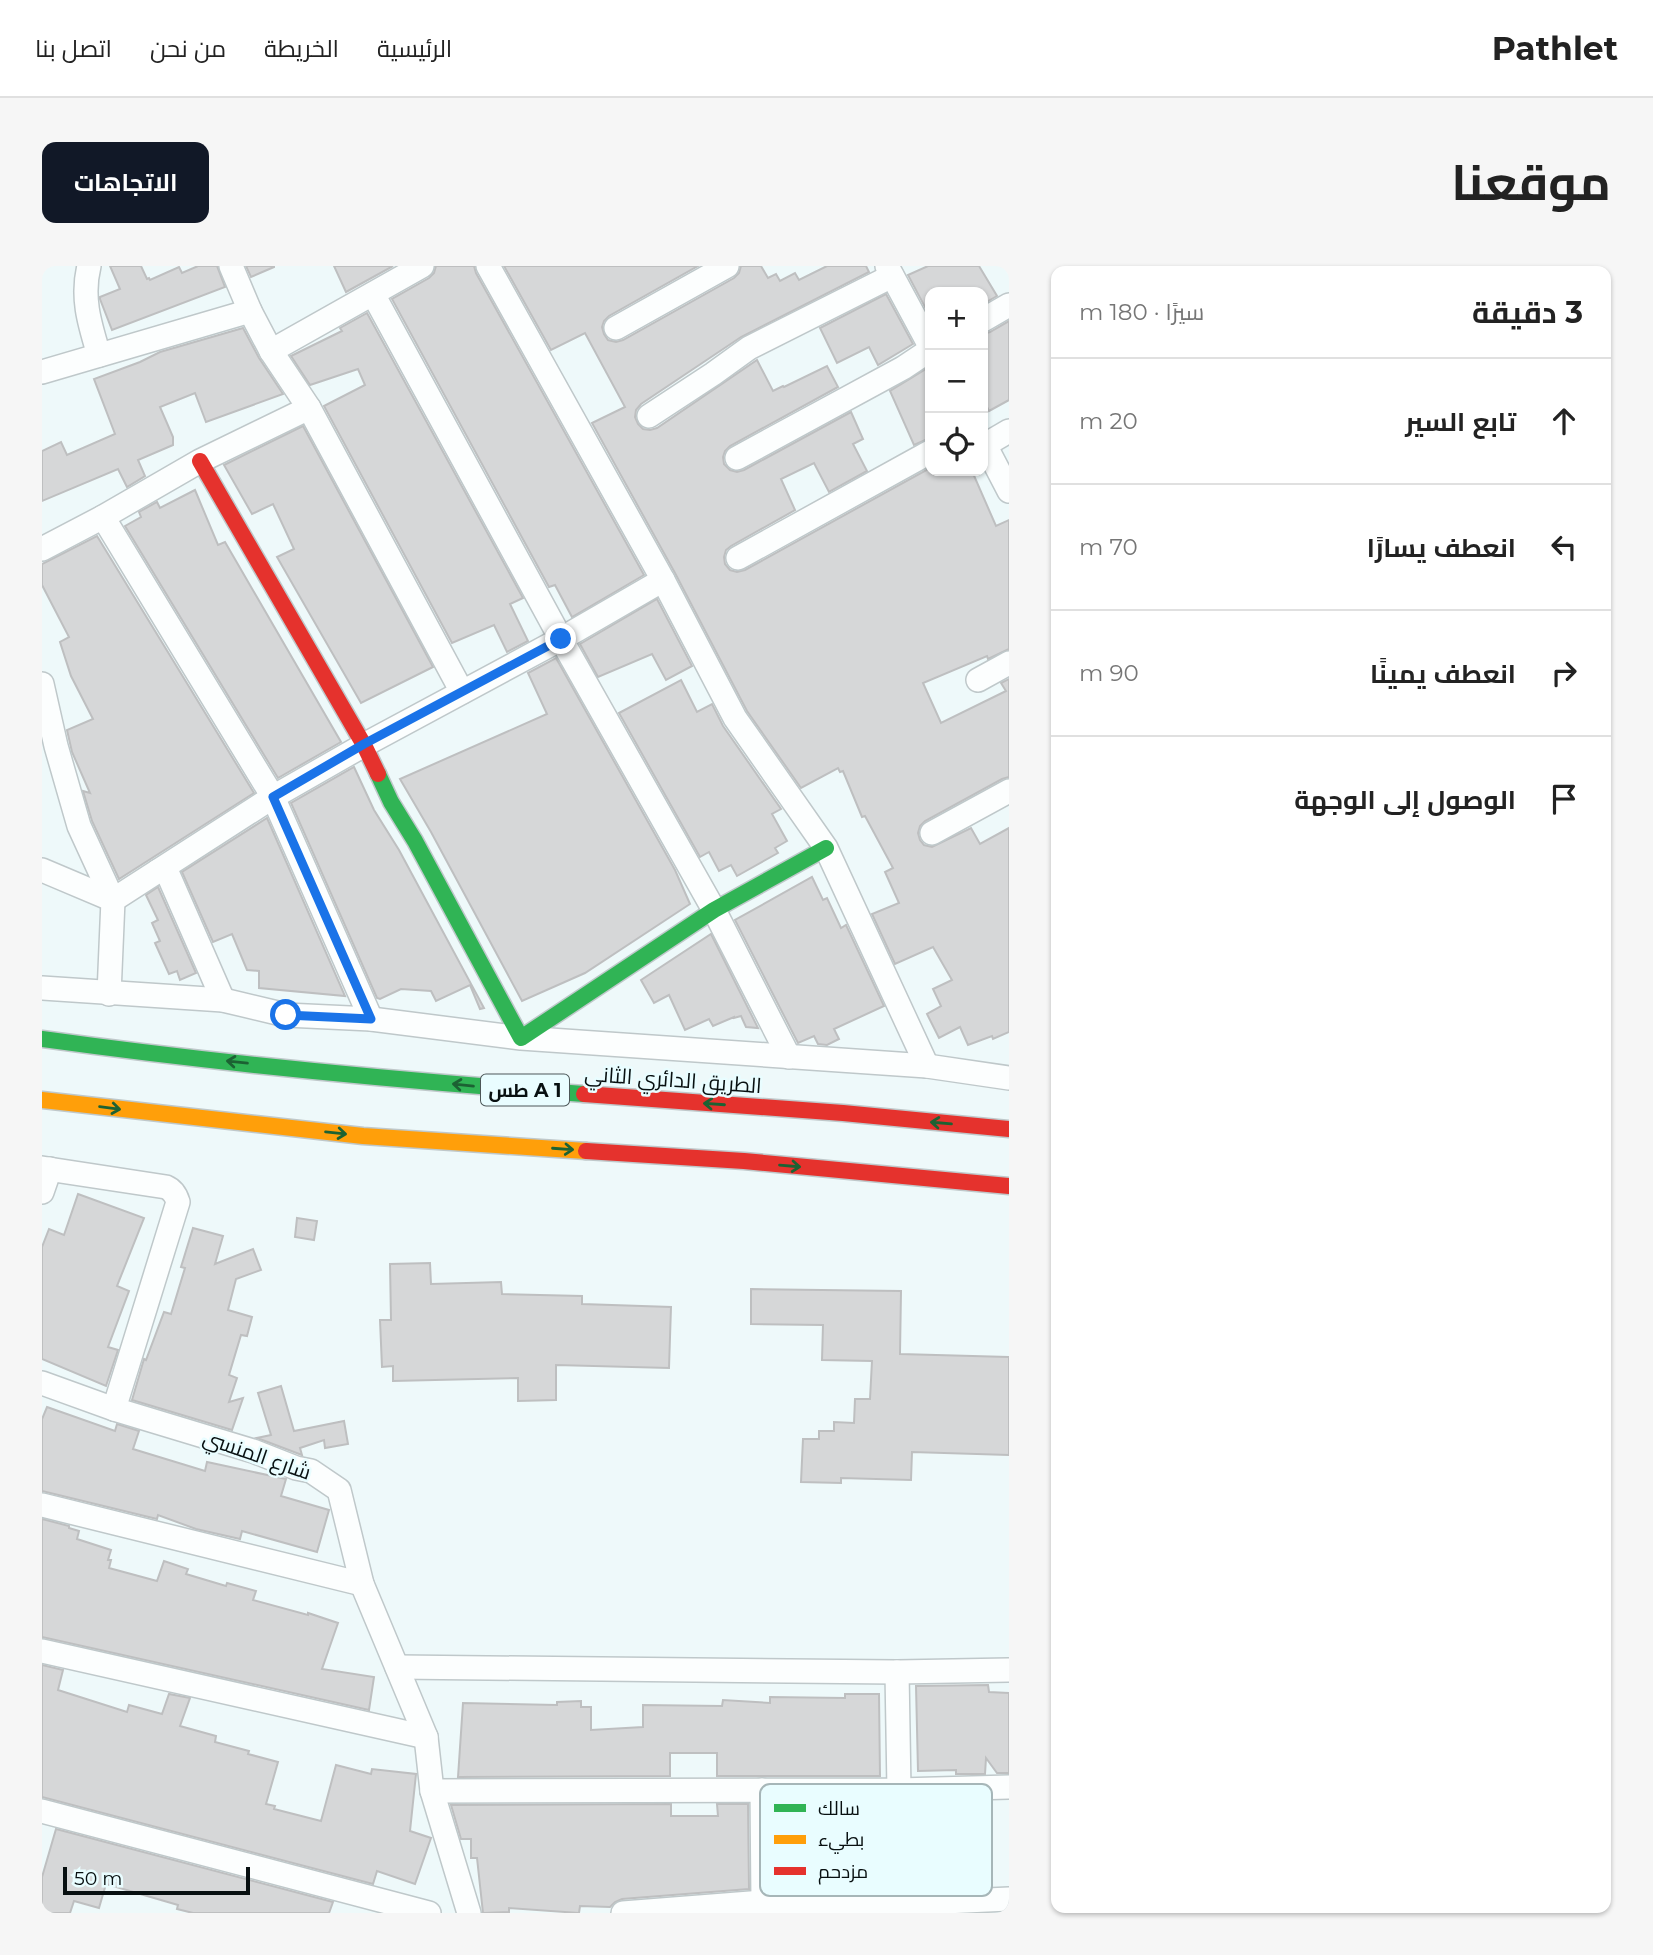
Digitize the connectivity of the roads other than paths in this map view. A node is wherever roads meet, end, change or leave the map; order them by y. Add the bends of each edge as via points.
1 (89, 266) edge
2 (231, 266) edge
3 (422, 266) edge
4 (488, 266) edge
5 (727, 266) edge
6 (398, 271) edge
7 (890, 271) edge
8 (373, 295) junction
9 (1009, 305) edge
10 (250, 311) junction
11 (988, 317) edge
12 (616, 328) dead end
13 (925, 338) edge
14 (927, 350) edge
15 (271, 351) junction
16 (99, 355) junction
17 (42, 372) edge
18 (309, 408) junction
19 (649, 416) dead end
20 (1009, 431) edge
21 (988, 441) edge
22 (988, 451) edge
23 (925, 455) edge
24 (737, 458) dead end
25 (200, 461) junction
26 (1009, 491) edge
27 (103, 517) junction
28 (42, 549) edge
29 (738, 558) dead end
30 (663, 580) junction
31 (561, 639) junction
32 (1009, 663) edge
33 (978, 680) dead end
34 (42, 684) edge
35 (462, 692) junction
36 (49, 743) edge
37 (364, 744) junction
38 (1009, 791) edge
39 (273, 797) junction
40 (932, 834) dead end
41 (826, 848) junction
42 (42, 870) edge
43 (158, 871) junction
44 (113, 900) junction
45 (714, 910) junction
46 (42, 988) edge
47 (109, 994) junction
48 (223, 1000) junction
49 (371, 1019) junction
50 (522, 1038) junction
51 (42, 1039) edge
52 (789, 1057) junction
53 (927, 1066) junction
54 (1009, 1077) edge
55 (42, 1100) edge
56 (1009, 1129) edge
57 (46, 1169) edge
58 (1009, 1186) edge
59 (42, 1192) edge
60 (42, 1383) edge
61 (114, 1409) junction
62 (42, 1505) edge
63 (362, 1584) junction
64 (42, 1651) edge
65 (397, 1667) junction
66 (1009, 1670) edge
67 (897, 1672) junction
68 (425, 1737) junction
69 (899, 1784) edge
70 (760, 1790) edge
71 (432, 1791) junction
72 (42, 1811) edge
73 (763, 1896) edge
74 (1009, 1899) edge
75 (763, 1902) junction
76 (901, 1908) edge
77 (429, 1913) edge
78 (469, 1913) edge
79 (623, 1913) edge

1 - 16 street via 86,311
2 - 10 street
3 - 6 street
4 - 30 street
5 - 12 street
6 - 8 street
7 - 13 street
7 - 19 street via 749,348
8 - 15 street
8 - 31 street
9 - 11 street
10 - 15 street
10 - 16 street
14 - 24 street via 903,368
15 - 18 street
16 - 17 street
18 - 25 street
18 - 35 street
20 - 21 street
22 - 26 street
23 - 29 street
25 - 27 street
25 - 37 main road
27 - 28 street
27 - 39 street
30 - 31 street
30 - 41 street via 735,718
31 - 35 street
31 - 45 street
32 - 33 street
34 - 36 street
35 - 37 street
36 - 44 street via 79,826
37 - 39 street
37 - 50 main road via 390,802
38 - 40 street
39 - 43 street
39 - 49 street
41 - 45 main road
41 - 53 street
42 - 44 street
43 - 44 street
43 - 48 street via 167,872
44 - 47 street
45 - 50 main road
45 - 52 street
46 - 47 street
47 - 48 street
48 - 49 street via 286,1015
49 - 50 street
50 - 52 street
56 -> 51 main road, الطريق الدائري الثاني / طس A 1 via 474,1086
52 - 53 street
53 - 54 street
55 -> 58 main road via 363,1136 744,1161
57 - 59 street
57 - 61 street via 166,1187 178,1202
60 - 61 street, شارع المنسي
61 - 63 street, شارع المنسي via 253,1451 322,1478 338,1490
62 - 63 street
63 - 65 street, شارع المنسي
64 - 68 street
65 - 67 street
65 - 68 street, شارع المنسي
66 - 67 street
67 - 69 street
68 - 71 street, شارع المنسي
70 - 71 street
71 - 78 street, شارع المنسي
72 - 77 street
73 - 75 street
74 - 76 street
75 - 76 street
75 - 79 street

